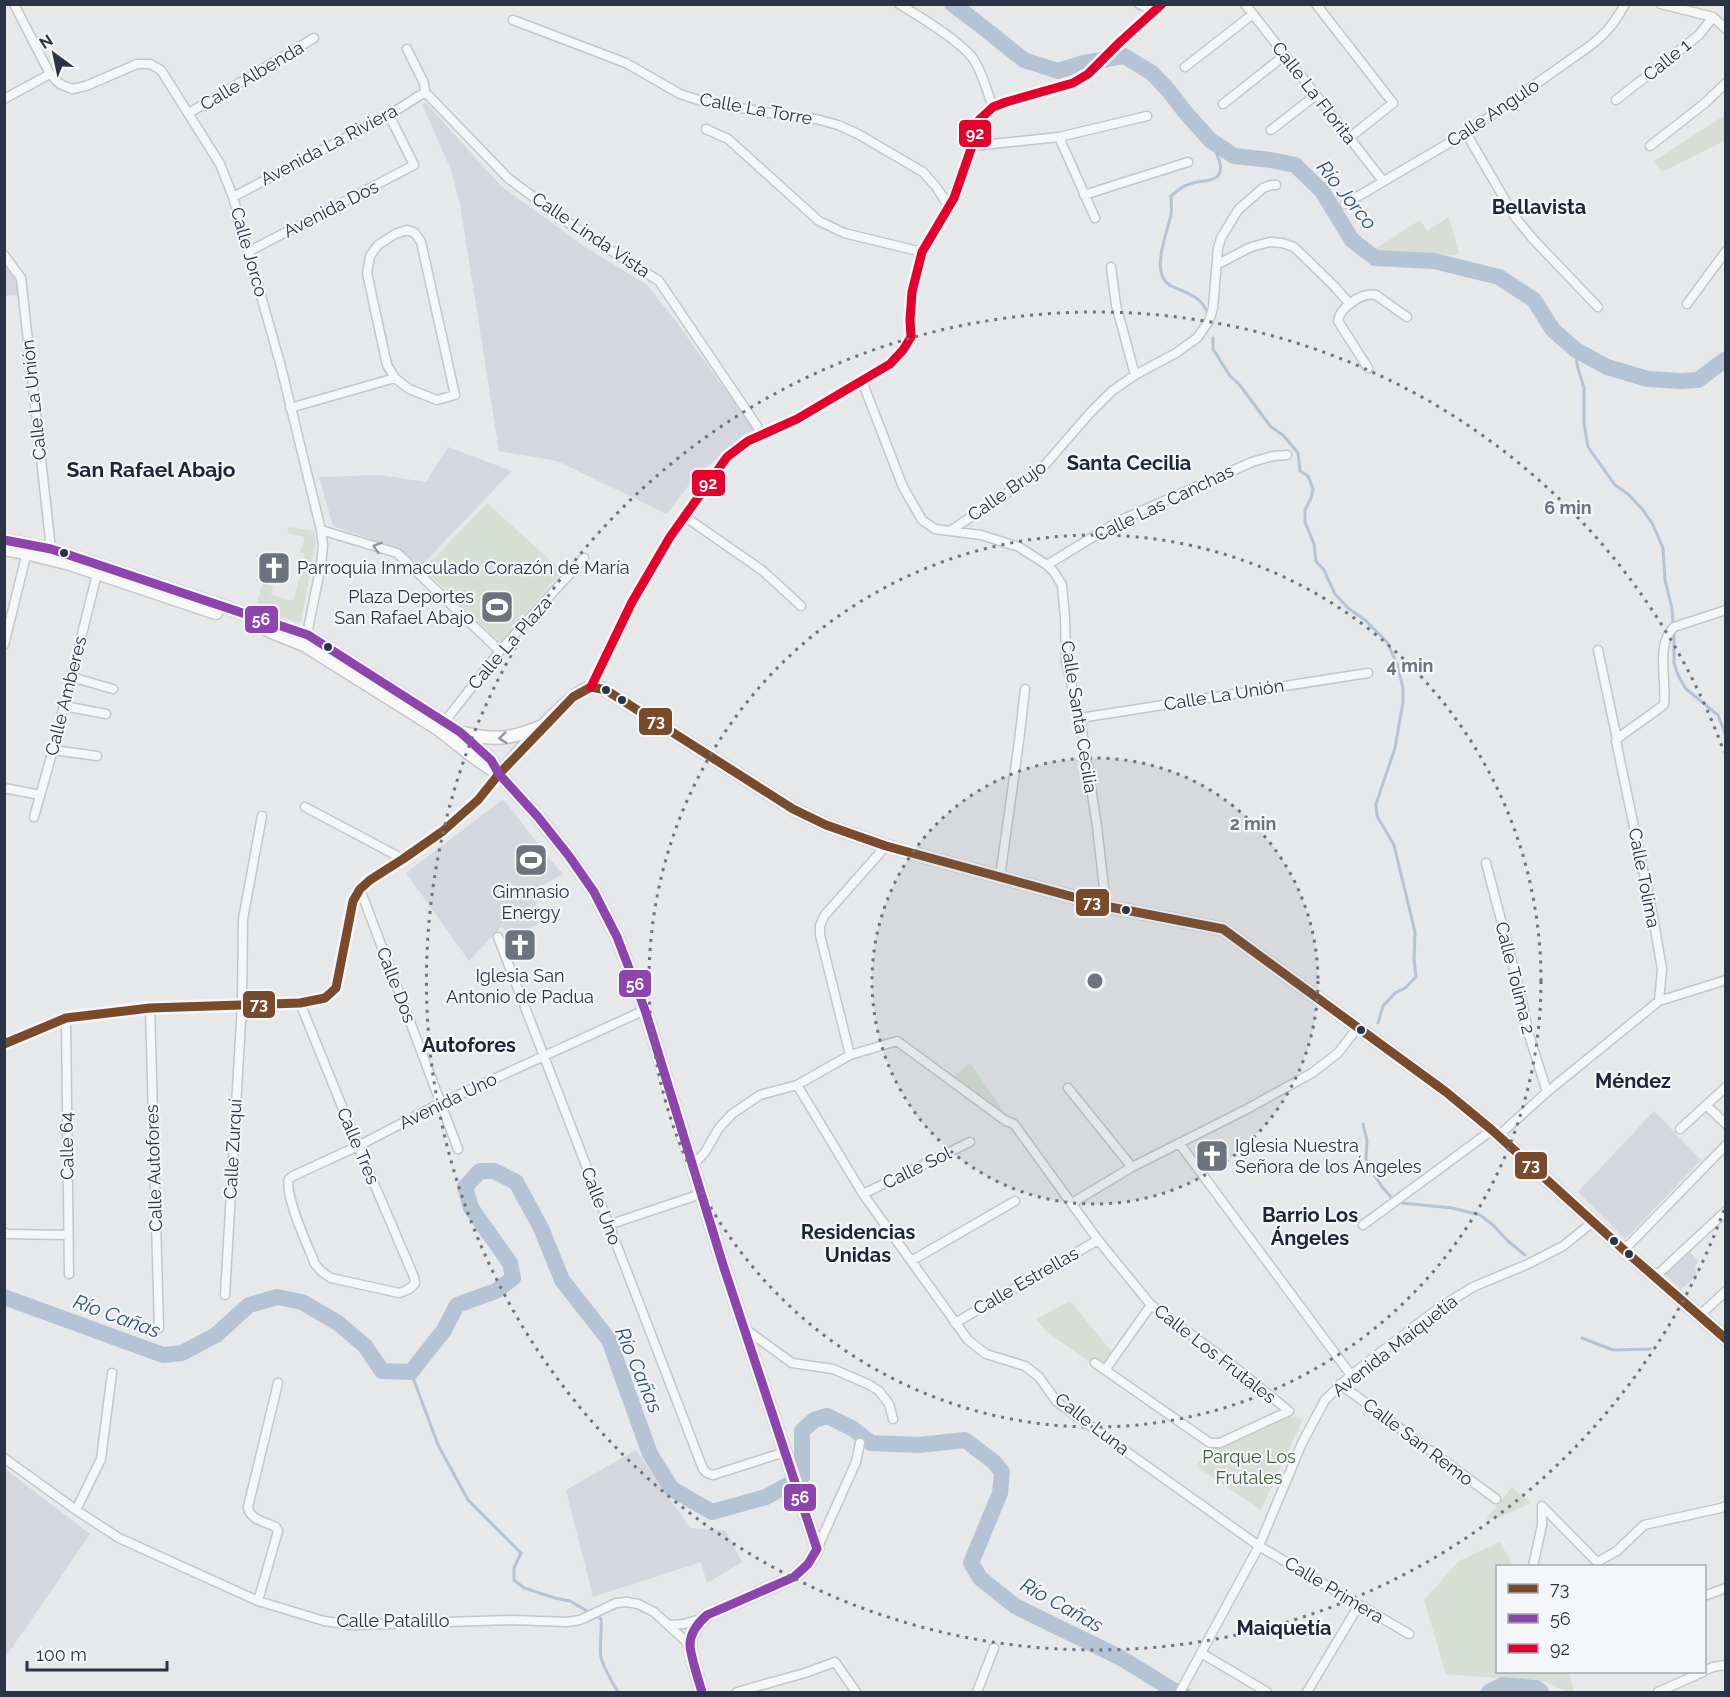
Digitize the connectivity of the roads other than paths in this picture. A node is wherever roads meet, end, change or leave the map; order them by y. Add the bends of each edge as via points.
1 (14, 4) edge
2 (899, 4) edge
3 (1139, 4) edge
4 (1162, 4) edge
5 (1245, 4) edge
6 (1316, 4) edge
7 (1625, 4) edge
8 (1661, 4) edge
9 (1154, 11) junction
10 (1253, 14) junction
11 (1713, 17) junction
12 (513, 20) dead end
13 (1725, 29) edge
14 (314, 38) dead end
15 (407, 49) dead end
16 (1285, 56) junction
17 (1185, 67) dead end
18 (50, 74) junction
19 (1725, 83) edge
20 (425, 92) junction
21 (1316, 94) junction
22 (4, 99) edge
23 (1616, 100) dead end
24 (1223, 104) dead end
25 (993, 107) junction
26 (189, 113) junction
27 (389, 115) junction
28 (1147, 116) dead end
29 (706, 129) dead end
30 (1271, 130) dead end
31 (1466, 133) junction
32 (1059, 137) junction
33 (1350, 138) junction
34 (972, 146) junction
35 (1650, 146) dead end
36 (1188, 162) dead end
37 (1383, 181) junction
38 (1276, 185) dead end
39 (1084, 195) junction
40 (233, 196) junction
41 (1345, 204) dead end
42 (949, 207) junction
43 (1095, 218) dead end
44 (1725, 251) edge
45 (248, 252) junction
46 (922, 252) junction
47 (4, 255) edge
48 (1218, 264) junction
49 (1111, 267) dead end
50 (1350, 304) junction
51 (1687, 304) dead end
52 (1598, 307) dead end
53 (1407, 317) dead end
54 (1368, 368) dead end
55 (1135, 375) junction
56 (395, 378) junction
57 (862, 381) junction
58 (290, 408) junction
59 (763, 435) junction
60 (1287, 455) dead end
61 (684, 516) junction
62 (321, 530) junction
63 (950, 531) junction
64 (4, 540) edge
65 (4, 549) edge
66 (27, 549) junction
67 (51, 549) junction
68 (584, 558) dead end
69 (1047, 565) junction
70 (97, 574) junction
71 (801, 606) dead end
72 (1725, 610) edge
73 (306, 640) junction
74 (4, 645) edge
75 (1598, 650) dead end
76 (500, 651) junction
77 (1368, 673) dead end
78 (71, 677) junction
79 (591, 687) junction
80 (112, 689) dead end
81 (1025, 689) dead end
82 (64, 706) junction
83 (106, 714) dead end
84 (1080, 718) junction
85 (545, 725) junction
86 (441, 726) junction
87 (460, 732) junction
88 (1617, 739) junction
89 (53, 750) junction
90 (97, 756) dead end
91 (499, 774) junction
92 (4, 788) edge
93 (40, 795) junction
94 (305, 807) dead end
95 (262, 816) dead end
96 (34, 817) dead end
97 (886, 846) junction
98 (404, 859) junction
99 (1486, 863) dead end
100 (1000, 878) junction
101 (360, 889) junction
102 (1106, 906) junction
103 (498, 937) dead end
104 (1725, 980) edge
105 (1659, 1001) junction
106 (300, 1003) junction
107 (242, 1004) junction
108 (150, 1008) junction
109 (645, 1010) junction
110 (66, 1018) junction
111 (1358, 1027) junction
112 (4, 1044) edge
113 (850, 1055) junction
114 (543, 1056) junction
115 (797, 1085) junction
116 (1725, 1087) edge
117 (1068, 1088) dead end
118 (1547, 1092) junction
119 (441, 1103) junction
120 (1706, 1105) junction
121 (1725, 1124) edge
122 (1680, 1129) dead end
123 (1495, 1133) junction
124 (970, 1142) dead end
125 (1179, 1143) junction
126 (1725, 1145) edge
127 (358, 1146) junction
128 (458, 1149) dead end
129 (692, 1163) junction
130 (1132, 1167) junction
131 (701, 1194) junction
132 (863, 1194) junction
133 (1015, 1201) dead end
134 (1072, 1203) junction
135 (1725, 1210) edge
136 (1593, 1222) junction
137 (608, 1225) junction
138 (1363, 1225) dead end
139 (4, 1232) edge
140 (68, 1235) junction
141 (1098, 1240) junction
142 (1624, 1250) junction
143 (911, 1261) junction
144 (69, 1274) dead end
145 (1655, 1277) junction
146 (412, 1287) joint
147 (1725, 1291) edge
148 (225, 1294) dead end
149 (1151, 1305) junction
150 (1699, 1316) junction
151 (955, 1323) junction
152 (159, 1328) dead end
153 (744, 1328) junction
154 (1725, 1339) edge
155 (1095, 1363) dead end
156 (1105, 1370) junction
157 (112, 1373) dead end
158 (1351, 1375) junction
159 (278, 1383) dead end
160 (1340, 1384) junction
161 (893, 1419) dead end
162 (861, 1443) dead end
163 (784, 1452) junction
164 (4, 1458) edge
165 (1496, 1499) dead end
166 (1725, 1506) edge
167 (76, 1510) junction
168 (1259, 1546) junction
169 (817, 1549) junction
170 (1533, 1565) edge
171 (1725, 1588) edge
172 (1706, 1595) edge
173 (258, 1601) junction
174 (1359, 1605) junction
175 (707, 1615) junction
176 (669, 1624) junction
177 (1408, 1634) dead end
178 (690, 1645) junction
179 (994, 1648) dead end
180 (1201, 1653) junction
181 (1725, 1665) edge
182 (1706, 1670) edge
183 (1700, 1673) edge
184 (702, 1692) edge
185 (738, 1692) edge
186 (856, 1692) edge
187 (977, 1692) edge
188 (1180, 1692) edge
189 (1267, 1692) edge
190 (1307, 1692) edge
191 (1658, 1692) edge

1 - 18 street
2 - 25 street via 966,51 981,74
3 - 9 street
4 - 9 street
5 - 10 street, Calle La Florita
6 - 33 street via 1393,103
7 - 31 street, Calle Angulo via 1605,35
8 - 11 street
9 - 25 street via 1088,74 1073,83
10 - 16 street, Calle La Florita
10 - 17 street
11 - 13 street
11 - 23 street, Calle 1 via 1699,35
12 - 42 street, Calle La Torre via 626,63 705,102 838,125 922,172
14 - 26 street, Calle Albenda
15 - 20 street, Calle Linda Vista
16 - 21 street, Calle La Florita
16 - 24 street
18 - 22 street
18 - 26 street, Calle Jorco via 72,89 137,64 150,64 160,70
19 - 35 street
20 - 27 street, Avenida La Riviera
20 - 59 street, Calle Linda Vista via 509,179 576,229 659,281
21 - 30 street
21 - 33 street, Calle La Florita
25 - 34 street via 978,121
26 - 40 street, Calle Jorco via 220,164
27 - 40 street, Avenida La Riviera
27 - 45 street, Avenida Dos via 414,165
28 - 32 street
29 - 46 street via 728,139 819,221 844,232
31 - 37 street, Calle Angulo
31 - 52 street via 1515,217
32 - 34 street
32 - 39 street
33 - 37 street, Calle La Florita
34 - 42 street
36 - 39 street
37 - 41 street, Calle Angulo
38 - 48 street, Calle Brujo via 1263,188 1238,210 1221,238
39 - 43 street
40 - 45 street, Calle Jorco
42 - 46 street
44 - 51 street
45 - 58 street, Calle Jorco
46 - 57 street via 912,292 911,337 890,364
47 - 67 street, Calle La Unión via 21,278
48 - 50 street via 1251,247 1282,243 1294,247
48 - 55 street, Calle Brujo via 1213,308 1204,328 1190,344
49 - 55 street via 1116,305
50 - 53 street via 1373,294
50 - 54 street via 1338,321
55 - 63 street, Calle Brujo via 1112,391 1044,466
56 - 56 street via 409,389 437,400 455,395 421,242 407,230 378,245 370,256 367,273 387,365
56 - 58 street
57 - 59 street
57 - 63 street, Calle Brujo via 903,487 922,520 935,529
58 - 62 street, Calle Jorco
59 - 61 street via 727,456
60 - 69 street, Calle Las Canchas via 1252,462 1119,521
61 - 71 street via 763,571
61 - 79 street via 632,602
62 - 73 street, Calle Jorco via 321,565
76 -> 62 street via 397,554
63 - 69 street, Calle Santa Cecilia via 1012,543
64 - 66 main road
65 - 66 main road
66 - 67 main road
66 - 70 main road
66 - 74 street
67 - 73 main road
68 - 76 street, Calle La Plaza
69 - 84 street, Calle Santa Cecilia via 1063,589 1066,662
70 - 73 main road
70 - 78 street, Calle Amberes
72 - 88 street via 1668,632 1664,642 1664,704
73 - 86 main road
75 - 88 street, Calle Tolima
76 - 86 street, Calle La Plaza
77 - 84 street, Calle La Unión
78 - 80 street
78 - 82 street, Calle Amberes
79 - 85 main road via 573,697
79 - 97 main road via 606,690 793,810
81 - 100 street
82 - 83 street
82 - 89 street, Calle Amberes
84 - 102 street, Calle Santa Cecilia
85 -> 87 main road via 496,739
85 - 91 main road
86 - 87 main road
86 - 91 main road
87 - 91 main road via 491,760
88 - 105 street, Calle Tolima via 1662,969
89 - 90 street
89 - 93 street, Calle Amberes
91 - 98 street via 467,810
91 - 109 main road via 538,817 594,892 617,937
92 - 93 street
93 - 96 street, Calle Amberes
94 - 98 street
95 - 107 street, Calle Zurquí via 243,919
97 - 100 main road
97 - 113 street via 824,916 820,926
98 - 101 street
99 - 118 street, Calle Tolima 2
100 - 102 main road
101 - 106 street via 354,901 336,988 325,998
101 - 119 street, Calle Dos
102 - 111 main road via 1223,929
103 - 114 street, Calle Uno
104 - 105 street
105 - 118 street
106 - 107 street
106 - 127 street, Calle Tres
107 - 108 street
107 - 148 street, Calle Zurquí
108 - 110 street
108 - 152 street, Calle Autofores
109 - 114 street, Avenida Uno
109 - 129 main road
110 - 112 street
110 - 140 street, Calle 64
111 - 123 main road
111 - 125 street via 1338,1053 1312,1073
113 - 115 street
113 - 134 street, Calle Los Frutales via 897,1041 1014,1124
114 - 119 street, Avenida Uno
114 - 137 street, Calle Uno
115 - 129 street via 760,1095 732,1113 705,1152
115 - 132 street, Calle Luna
116 - 120 street
117 - 130 street
118 - 123 street
119 - 127 street, Avenida Uno
119 - 128 street, Calle Dos
120 - 121 street
120 - 122 street
123 - 136 main road
123 - 138 street
124 - 132 street, Calle Sol
125 - 130 street
125 - 158 street
126 - 142 street
127 - 146 street, Calle Tres via 414,1276
127 - 146 street, Avenida Uno via 289,1179 288,1190 303,1233 315,1264 331,1278 399,1293
129 - 131 main road
130 - 134 street
131 - 137 street
131 - 153 main road
132 - 143 street, Calle Luna
133 - 143 street
134 - 141 street, Calle Los Frutales
135 - 145 street
136 - 142 main road
136 - 158 street, Avenida Maiquetía via 1563,1246 1473,1287 1436,1310
137 - 163 street, Calle Uno via 706,1473 712,1475
139 - 140 street
140 - 144 street, Calle 64
141 - 149 street, Calle Los Frutales
141 - 151 street, Calle Estrellas
142 - 145 main road
143 - 151 street, Calle Luna
145 - 150 main road
147 - 150 street
149 - 156 street
149 - 156 street, Calle Los Frutales via 1289,1411 1210,1443
150 - 154 main road
151 - 168 street, Calle Luna via 986,1354 1025,1366 1039,1377 1057,1402
153 - 161 street via 792,1363 833,1369 870,1385 889,1404
153 - 163 main road
155 - 156 street
157 - 167 street via 101,1459
158 - 160 street, Avenida Maiquetía
159 - 173 street via 248,1507 250,1515 276,1527 278,1532
160 - 165 street, Calle San Remo
160 - 168 street, Avenida Maiquetía via 1313,1420
162 - 169 street
163 - 169 main road
164 - 167 street, Calle Patalillo
166 - 170 street via 1644,1524 1617,1551 1597,1562 1542,1506
167 - 173 street, Calle Patalillo via 119,1538
168 - 174 street, Calle Primera
168 - 180 street, Avenida Maiquetía
169 - 175 main road via 794,1577
171 - 172 street
173 - 176 street, Calle Patalillo via 351,1625 580,1620 616,1603 638,1604
174 - 177 street, Calle Primera
174 - 190 street
175 - 176 street via 692,1622
175 - 178 main road via 693,1633
176 - 178 street, Calle Patalillo
178 - 184 main road
179 - 187 street
180 - 188 street, Avenida Maiquetía
180 - 189 street
181 - 182 street
183 - 191 street
185 - 186 street via 835,1662

